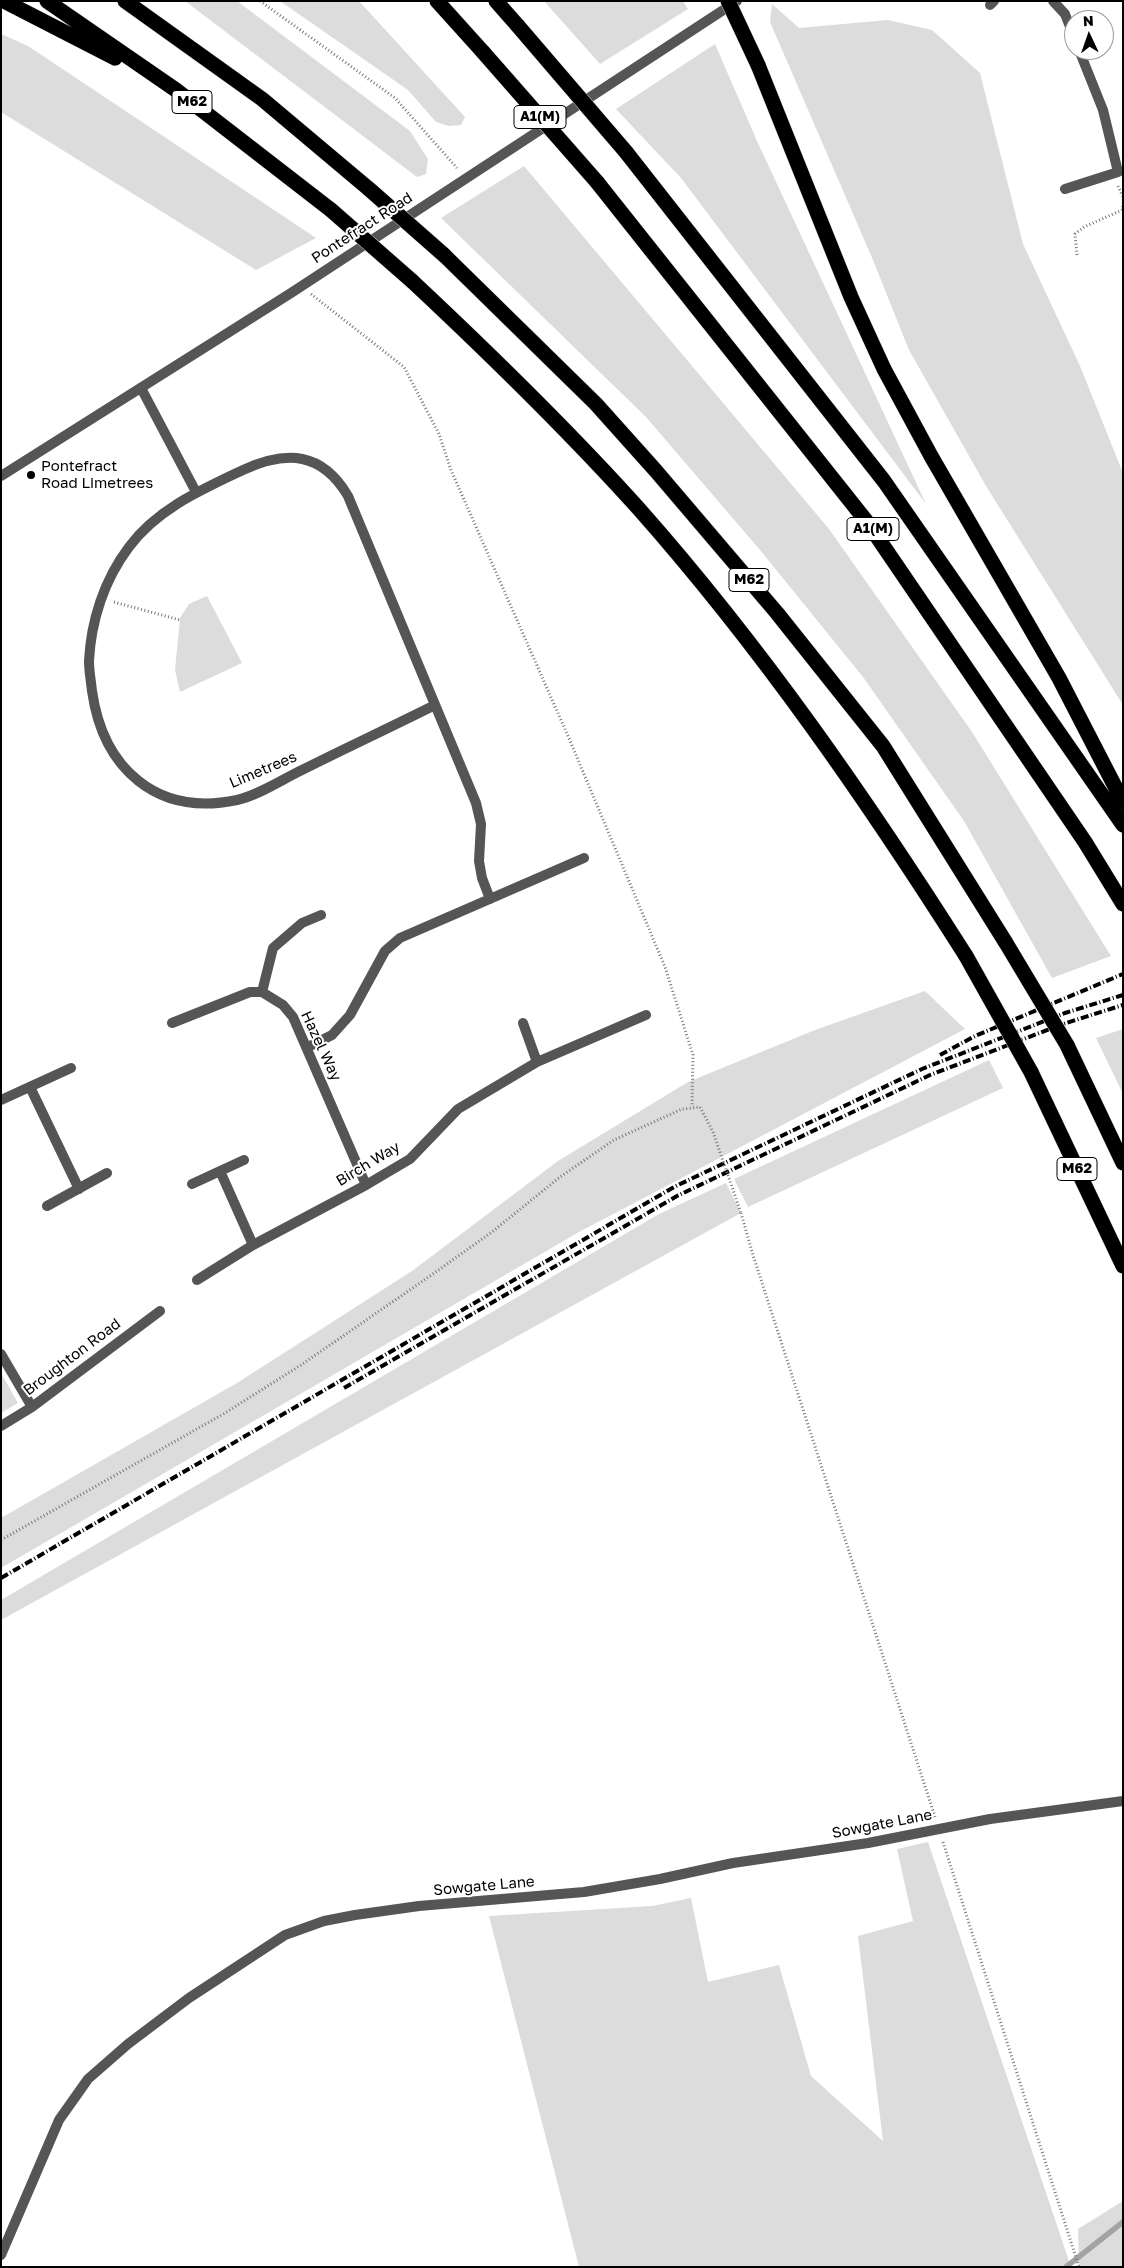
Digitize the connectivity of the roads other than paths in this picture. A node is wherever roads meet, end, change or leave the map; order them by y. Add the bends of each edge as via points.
1 (4, 1) edge
2 (47, 1) edge
3 (125, 1) edge
4 (437, 1) edge
5 (496, 1) edge
6 (728, 1) edge
7 (737, 1) edge
8 (1053, 1) edge
9 (1064, 13) edge
10 (1083, 60) edge
11 (176, 90) junction
12 (1065, 189) dead end
13 (141, 388) junction
14 (1, 476) edge
15 (196, 492) junction
16 (435, 705) junction
17 (1123, 802) edge
18 (1123, 825) edge
19 (584, 858) dead end
20 (490, 899) junction
21 (1121, 901) edge
22 (321, 915) dead end
23 (262, 992) junction
24 (646, 1015) dead end
25 (172, 1023) dead end
26 (523, 1023) dead end
27 (308, 1047) junction
28 (537, 1062) junction
29 (70, 1068) dead end
30 (30, 1087) junction
31 (1, 1100) edge
32 (244, 1160) dead end
33 (1123, 1163) edge
34 (220, 1171) junction
35 (107, 1173) dead end
36 (192, 1184) dead end
37 (366, 1185) junction
38 (79, 1189) junction
39 (47, 1206) dead end
40 (253, 1245) junction
41 (1123, 1266) edge
42 (197, 1280) dead end
43 (160, 1311) dead end
44 (1, 1354) edge
45 (32, 1407) junction
46 (1, 1426) edge
47 (1123, 1801) edge
48 (1, 2255) edge

1 - 11 highway
2 - 11 highway, M62
3 - 33 highway, M62, bridge via 262,99 444,255 596,404 656,471 777,613 883,746 1067,1045
4 - 21 highway, A1(M), bridge via 597,182 868,522 1086,842
5 - 18 highway, A1(M), bridge via 626,152 884,481
6 - 17 highway, bridge via 758,65 851,297 884,369 1059,678
7 - 13 street, Pontefract Road
8 - 9 street
10 - 12 street via 1103,110 1118,172
11 - 41 highway, M62, bridge via 330,210 412,281 564,427 640,510 730,618 802,711 891,838 966,956 1031,1072
13 - 14 street, Pontefract Road
13 - 15 street
15 - 16 street, Limetrees via 258,464 280,458 298,457 319,465 338,479
15 - 16 street, Limetrees via 166,510 135,540 118,563 108,581 92,637 89,663 100,726 118,763 134,778 169,797 196,802 238,799
16 - 20 street, Limetrees via 476,803 481,824 479,861
19 - 20 street
20 - 27 street via 400,938 385,951 350,1016 332,1035
22 - 23 street via 302,923 273,948
23 - 25 street via 250,992
23 - 27 street, Hazel Way via 293,1017
24 - 28 street, Birch Way
26 - 28 street
27 - 37 street, Hazel Way
28 - 37 street, Birch Way via 458,1109 410,1159
29 - 30 street
30 - 31 street
30 - 38 street
32 - 34 street
34 - 36 street
34 - 40 street
35 - 38 street
37 - 40 street, Birch Way
38 - 39 street
40 - 42 street, Birch Way
43 - 45 street, Broughton Road
44 - 45 street
45 - 46 street, Broughton Road
47 - 48 street, Sowgate Lane via 938,1828 584,1892 419,1906 355,1915 324,1921 285,1935 189,1998 120,2050 88,2079 59,2120

